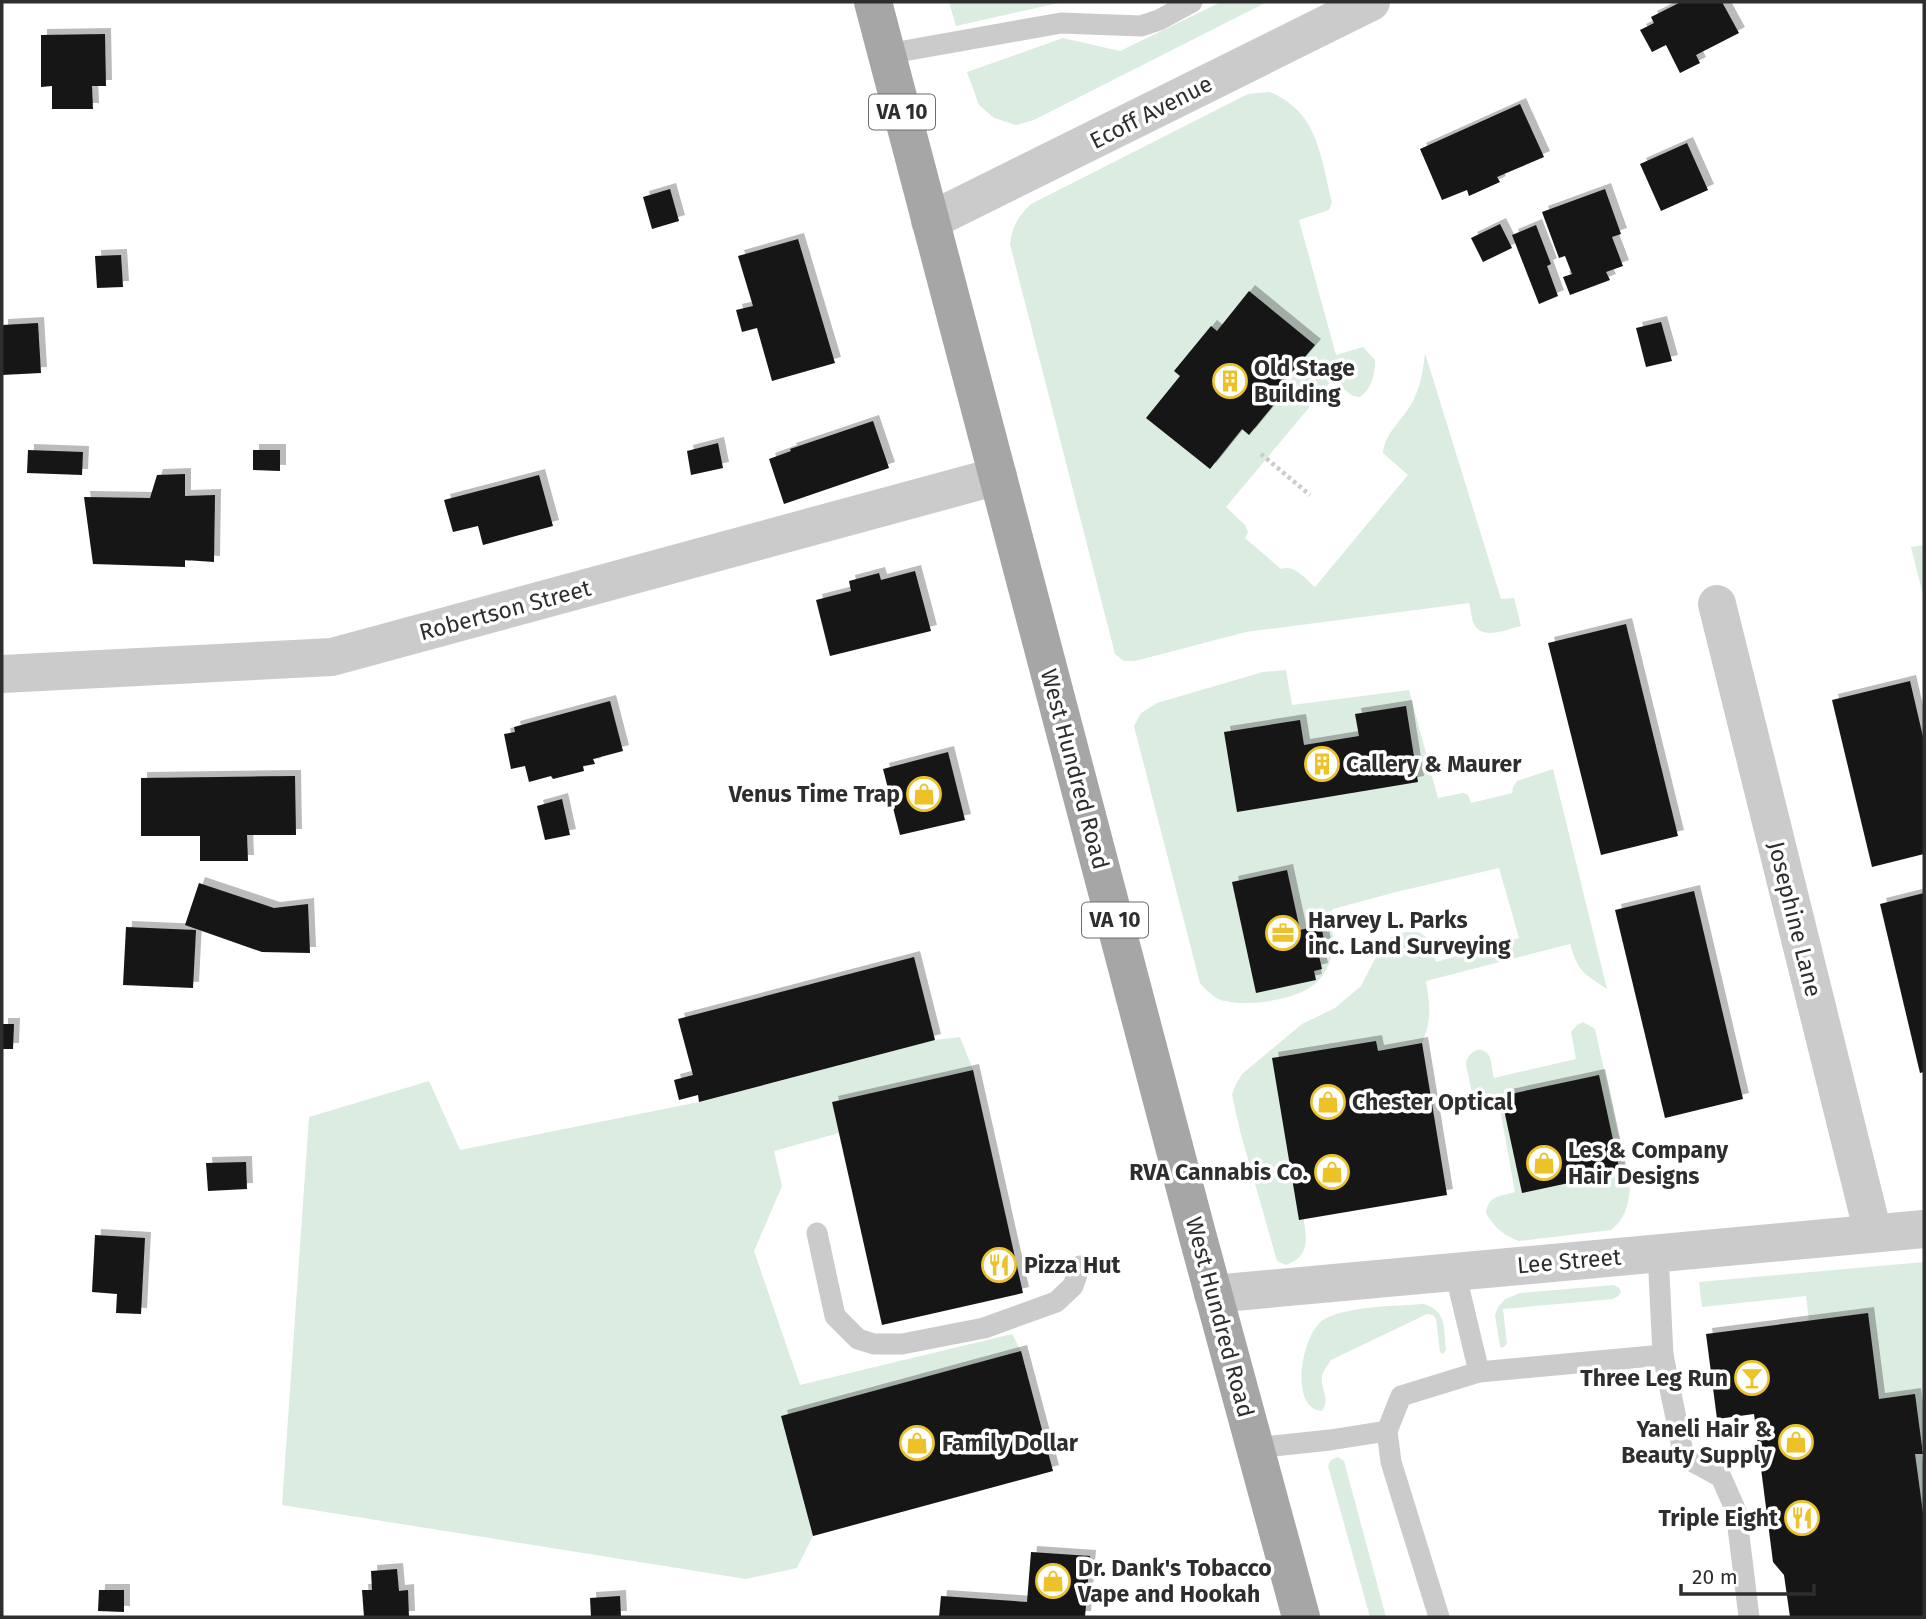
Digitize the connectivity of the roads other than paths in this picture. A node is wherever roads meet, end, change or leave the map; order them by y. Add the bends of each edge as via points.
1 (873, 2) edge
2 (1192, 2) edge
3 (1349, 7) edge
4 (887, 54) junction
5 (930, 221) junction
6 (998, 476) junction
7 (1717, 604) dead end
8 (2, 674) edge
9 (1924, 1229) edge
10 (817, 1233) dead end
11 (1873, 1233) junction
12 (1658, 1253) junction
13 (1080, 1266) dead end
14 (1455, 1272) junction
15 (1213, 1294) junction
16 (1663, 1355) junction
17 (1479, 1372) junction
18 (1387, 1431) junction
19 (1255, 1448) junction
20 (1301, 1617) edge
21 (1439, 1617) edge
22 (1749, 1617) edge

1 - 4 main road, West Hundred Road / VA 10
2 - 4 lane via 1141,26 1061,23
3 - 5 street, Ecoff Avenue
4 - 5 main road, West Hundred Road / VA 10
5 - 6 main road, West Hundred Road / VA 10
6 - 8 street, Robertson Street via 332,657
6 - 15 main road, West Hundred Road / VA 10
7 - 11 street, Josephine Lane
9 - 11 street, Lee Street
10 - 13 lane via 835,1316 858,1339 874,1344 902,1344 984,1328 1056,1302 1073,1286
11 - 12 street, Lee Street
12 - 14 street, Lee Street
12 - 16 lane
14 - 15 street, Lee Street
14 - 17 lane
15 - 19 main road, West Hundred Road / VA 10
16 - 17 lane
16 - 22 lane via 1684,1457 1721,1477 1736,1511
17 - 18 lane via 1401,1395
18 - 19 lane
18 - 21 lane via 1391,1462
19 - 20 main road, West Hundred Road / VA 10

